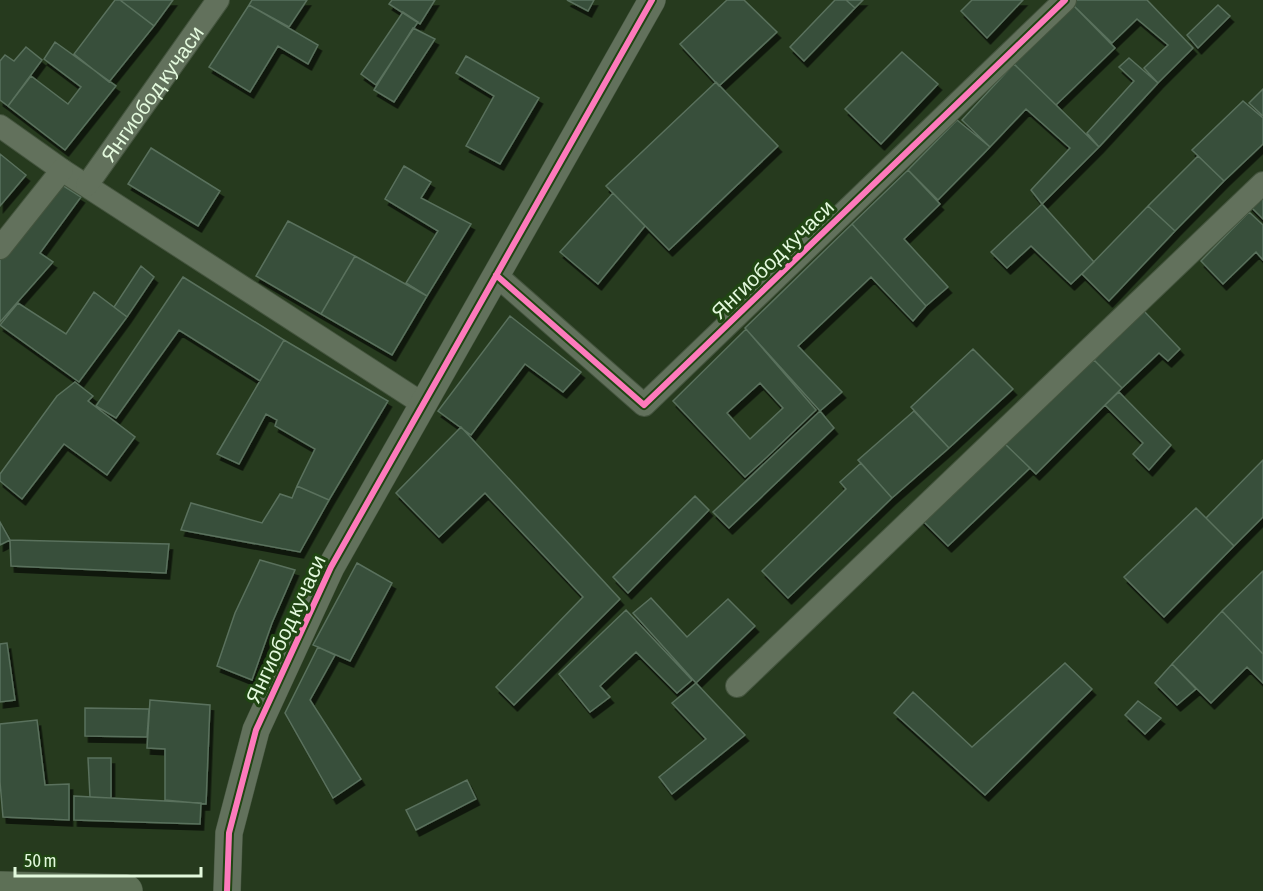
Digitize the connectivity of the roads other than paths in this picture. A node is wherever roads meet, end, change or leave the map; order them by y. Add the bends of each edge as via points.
1 (218, 0) edge
2 (652, 0) edge
3 (1065, 0) edge
4 (0, 126) edge
5 (62, 170) junction
6 (1263, 183) edge
7 (87, 185) junction
8 (0, 248) edge
9 (496, 275) junction
10 (423, 404) junction
11 (737, 686) dead end
12 (0, 888) edge
13 (126, 891) edge
14 (227, 891) edge

1 - 7 street, Янгиобод кучаси
2 - 9 street, Янгиобод кучаси
3 - 9 street, Янгиобод кучаси via 644,405
4 - 5 street
5 - 7 street
5 - 8 street
6 - 11 street
7 - 10 street
9 - 10 street, Янгиобод кучаси
10 - 14 street, Янгиобод кучаси via 331,567 256,730 229,833
12 - 13 main road

